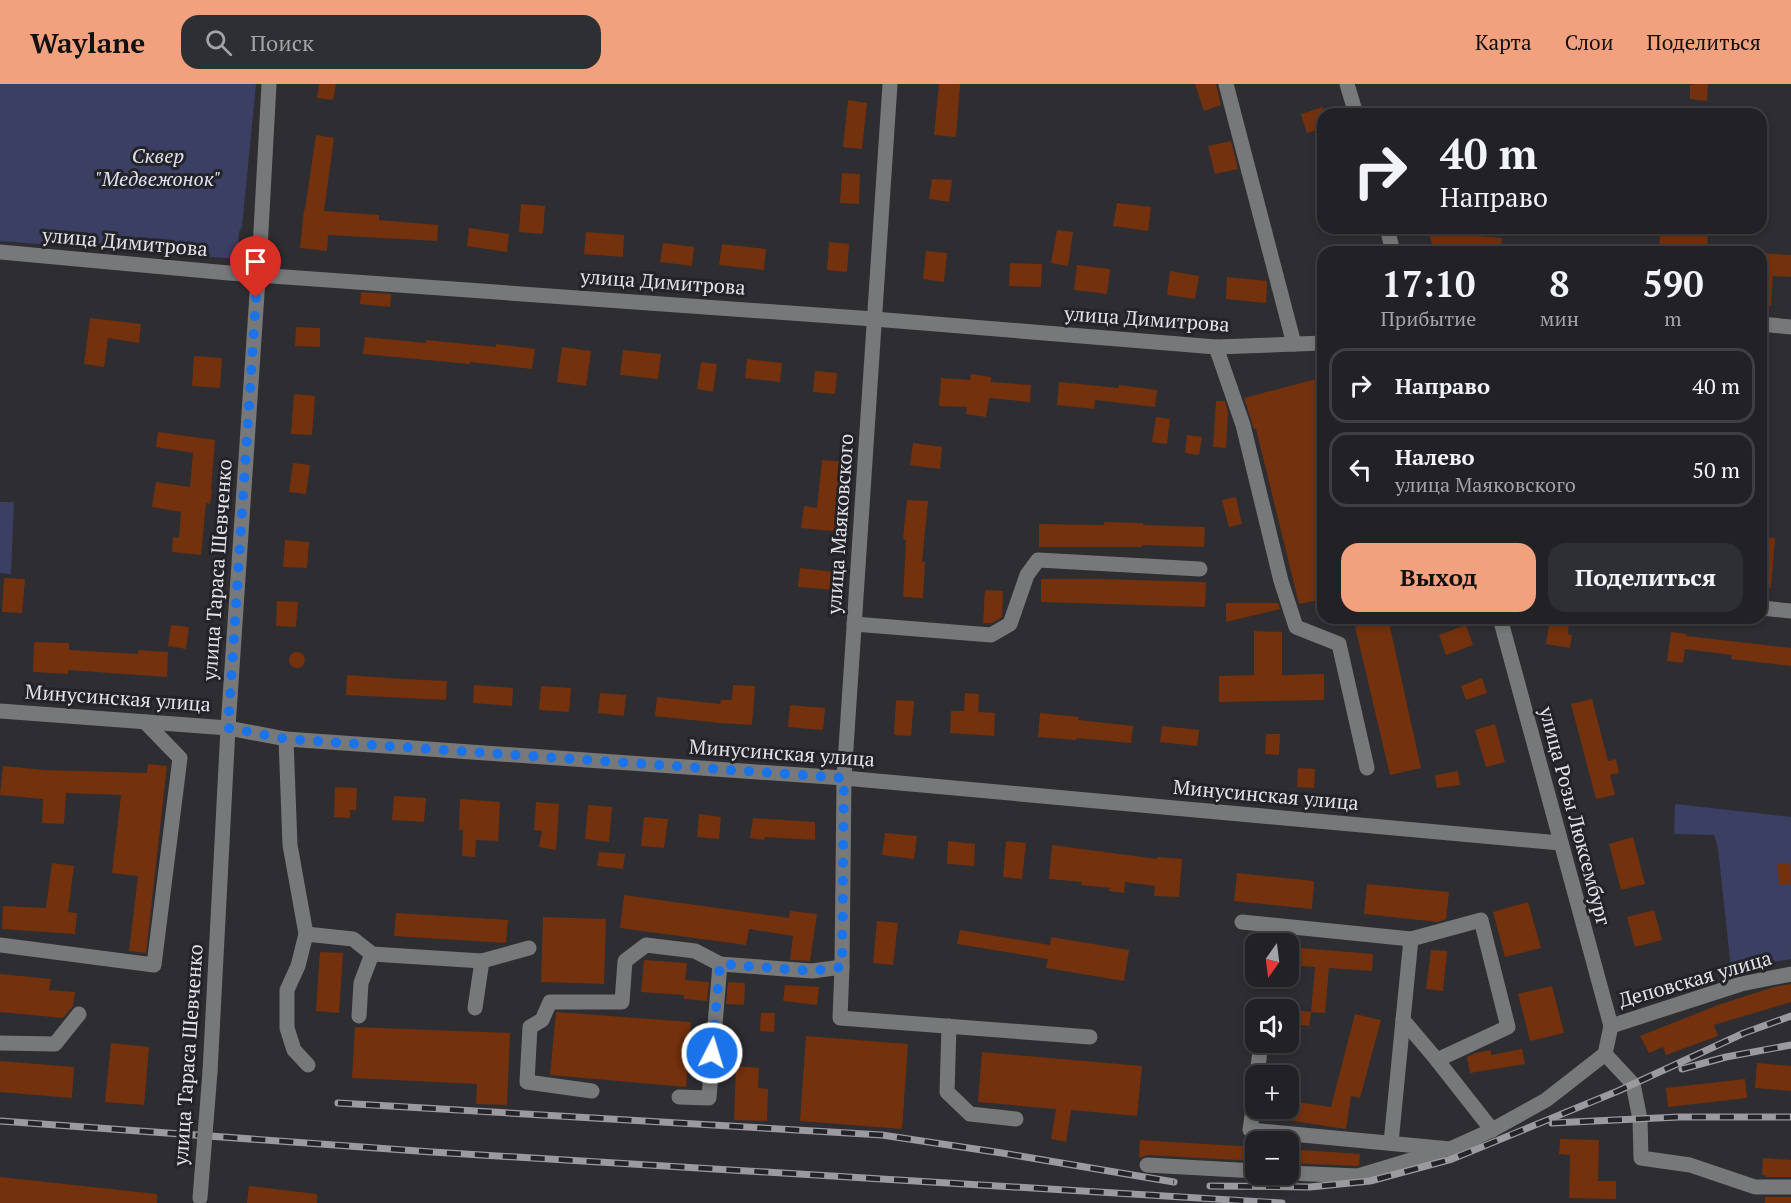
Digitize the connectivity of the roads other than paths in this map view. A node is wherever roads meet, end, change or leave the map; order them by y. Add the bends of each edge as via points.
1 (269, 84) edge
2 (890, 84) edge
3 (1226, 84) edge
4 (1347, 84) edge
5 (1354, 108) edge
6 (0, 252) edge
7 (258, 275) junction
8 (874, 319) junction
9 (1767, 325) edge
10 (1791, 327) edge
11 (1317, 343) edge
12 (1294, 344) junction
13 (1216, 347) junction
14 (1200, 569) dead end
15 (1767, 609) edge
16 (1791, 611) edge
17 (854, 624) junction
18 (1502, 624) edge
19 (0, 711) edge
20 (145, 722) junction
21 (228, 728) junction
22 (286, 739) junction
23 (1367, 768) dead end
24 (844, 778) junction
25 (1560, 843) junction
26 (1242, 921) dead end
27 (306, 934) junction
28 (1411, 939) junction
29 (0, 945) edge
30 (529, 948) dead end
31 (372, 954) junction
32 (482, 961) junction
33 (720, 964) junction
34 (842, 967) junction
35 (1791, 974) edge
36 (476, 1008) dead end
37 (79, 1014) dead end
38 (359, 1016) dead end
39 (1403, 1020) junction
40 (949, 1026) junction
41 (1611, 1026) junction
42 (1090, 1037) dead end
43 (0, 1043) edge
44 (1605, 1054) junction
45 (1437, 1059) junction
46 (308, 1065) dead end
47 (592, 1091) dead end
48 (679, 1097) dead end
49 (1016, 1119) dead end
50 (1252, 1119) edge
51 (1492, 1130) junction
52 (1391, 1143) junction
53 (1450, 1149) junction
54 (1147, 1165) dead end
55 (1245, 1170) edge
56 (1299, 1173) edge
57 (1791, 1187) edge
58 (200, 1200) edge

1 - 7 street, улица Тараса Шевченко
2 - 8 street, улица Маяковского
3 - 12 street
4 - 5 street
6 - 7 street, улица Димитрова
7 - 8 street, улица Димитрова
7 - 21 street, улица Тараса Шевченко
8 - 13 street, улица Димитрова
8 - 17 street, улица Маяковского
9 - 10 street
11 - 12 street, улица Димитрова
12 - 13 street, улица Димитрова
13 - 23 street via 1242,425 1296,627 1339,644
14 - 17 street via 1038,560 1027,575 1010,624 991,635
15 - 16 street
17 - 24 street, улица Маяковского
18 - 25 street, улица Розы Люксембург
19 - 20 street, Минусинская улица
20 - 21 street, Минусинская улица
20 - 29 street via 180,758 154,965
21 - 22 street, Минусинская улица
21 - 58 street, улица Тараса Шевченко, bridge
22 - 24 street, Минусинская улица
22 - 27 street via 290,845
24 - 25 street, Минусинская улица
24 - 34 street, улица Маяковского
25 - 41 street, улица Розы Люксембург
26 - 28 street
27 - 31 street via 353,939
27 - 46 street via 287,990 286,1015 294,1050
28 - 39 street
28 - 45 street via 1481,920 1508,1027
30 - 32 street
31 - 32 street
31 - 38 street via 361,983
32 - 36 street
33 - 34 street via 812,971
33 - 47 street via 695,951 646,945 625,961 622,1002 550,1002 543,1020 530,1027 526,1082
33 - 48 street via 709,1098
34 - 40 street, улица Маяковского via 840,1018
35 - 41 street, Деповская улица via 1741,984
37 - 43 street via 55,1044
39 - 45 street
39 - 52 street
40 - 42 street
40 - 49 street via 947,1092 970,1114
41 - 44 street
44 - 51 street via 1546,1100
44 - 57 street via 1633,1084 1640,1119 1641,1158 1690,1165 1755,1187
45 - 51 street
50 - 52 street via 1250,1130
51 - 53 street
52 - 53 street
53 - 56 street via 1358,1176
54 - 55 street

